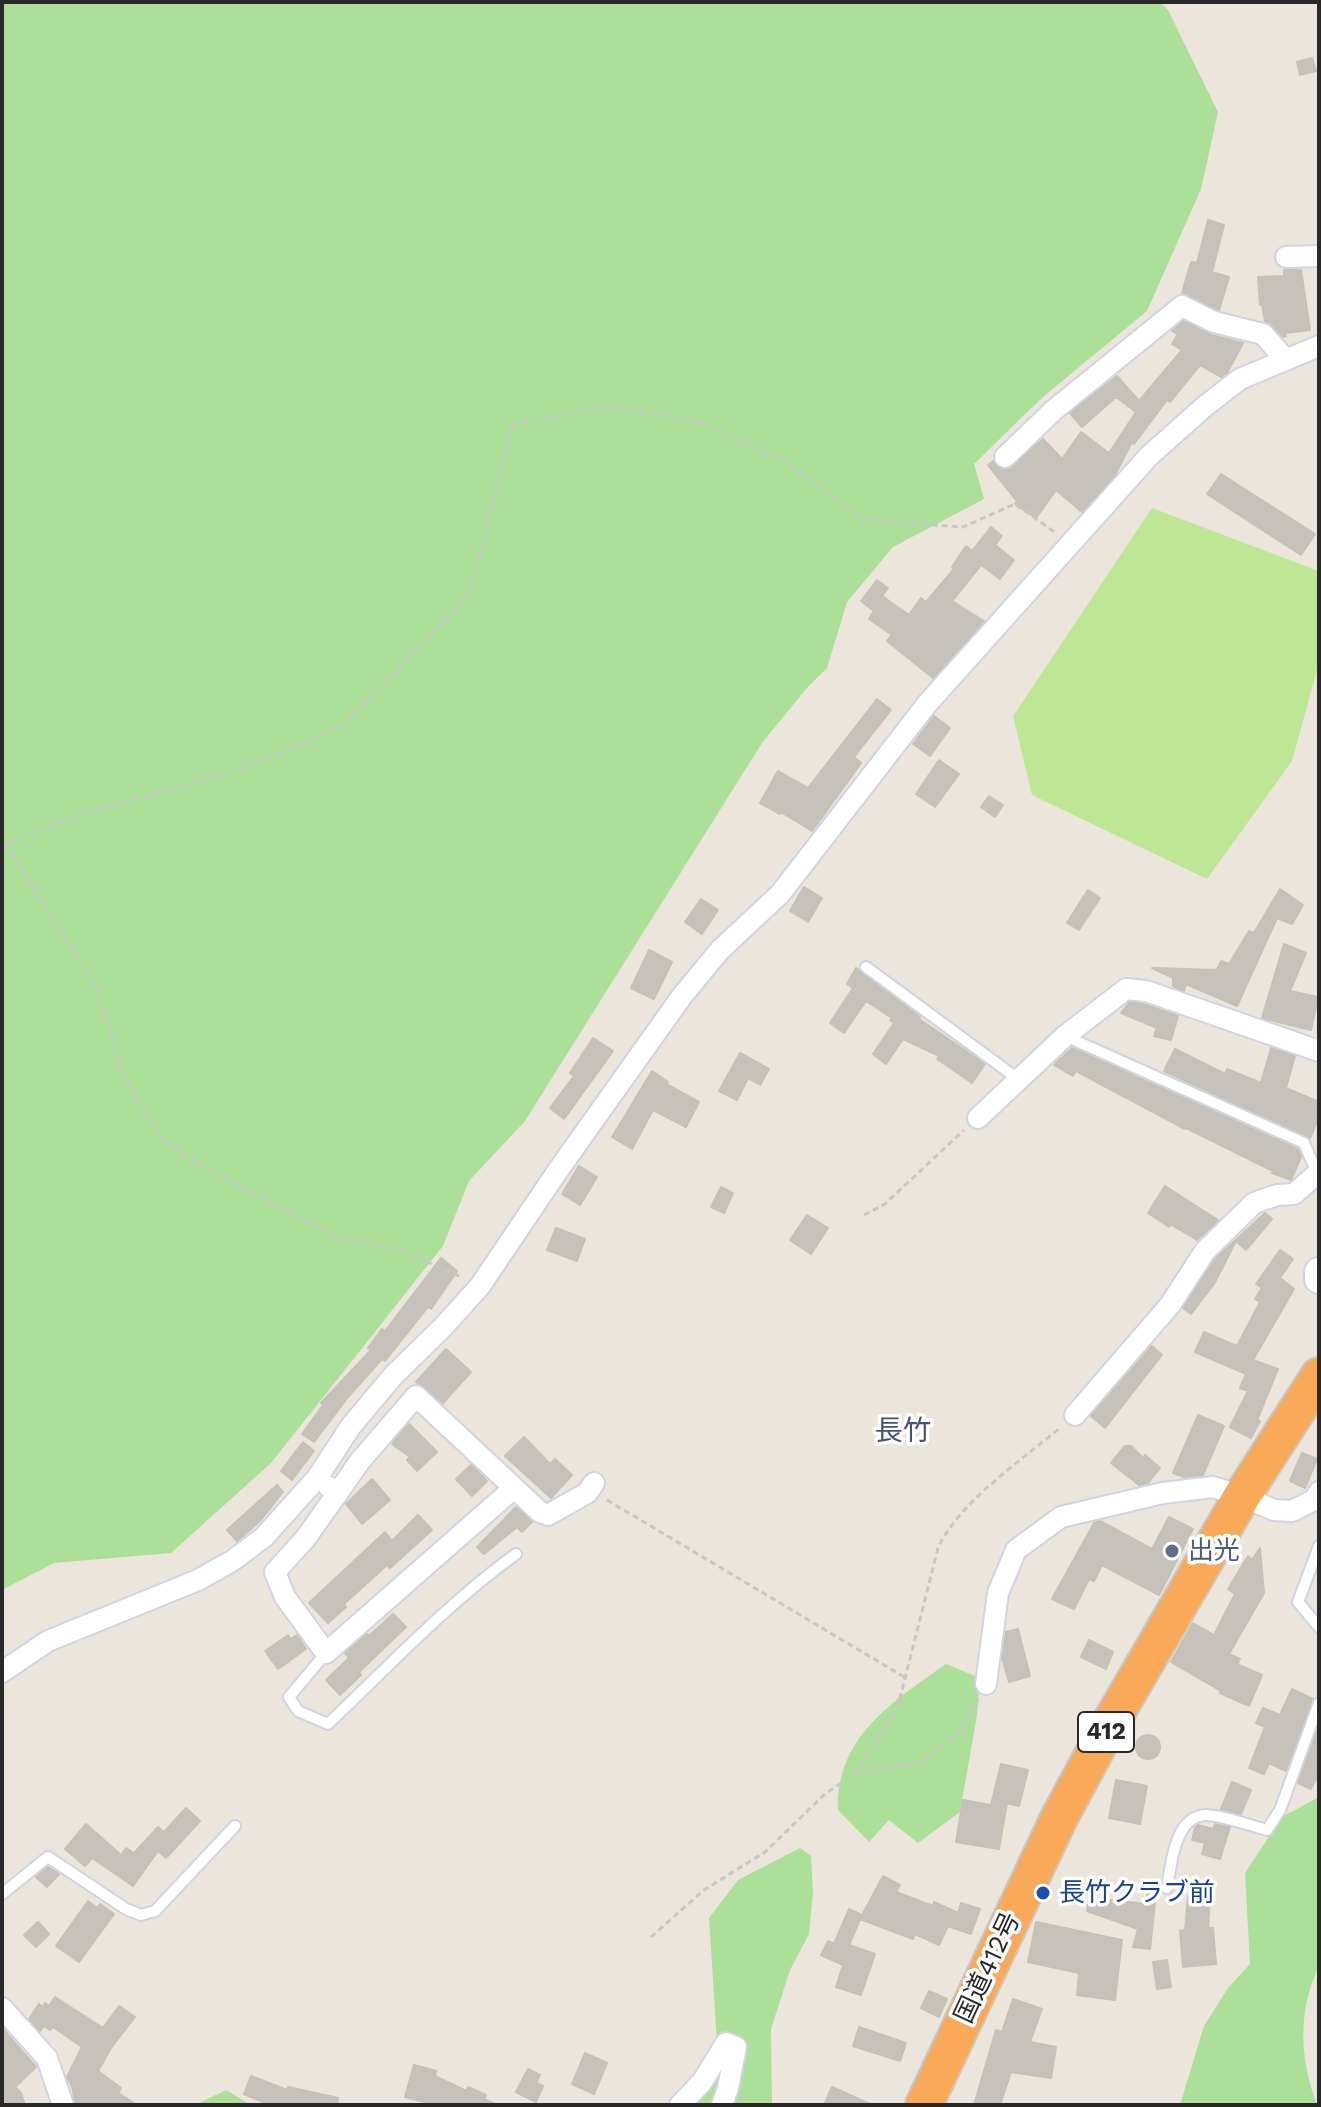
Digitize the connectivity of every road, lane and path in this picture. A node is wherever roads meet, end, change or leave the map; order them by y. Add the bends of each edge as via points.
1 (1319, 256) edge
2 (1286, 257) dead end
3 (1319, 346) edge
4 (1286, 360) junction
5 (1005, 457) dead end
6 (1070, 544) junction
7 (4, 845) edge
8 (866, 967) dead end
9 (1065, 1036) junction
10 (1319, 1051) edge
11 (1018, 1079) junction
12 (978, 1118) joint
13 (1318, 1173) edge
14 (864, 1215) dead end
15 (1319, 1272) edge
16 (1319, 1279) edge
17 (480, 1286) junction
18 (1319, 1376) edge
19 (1075, 1415) joint
20 (317, 1478) junction
21 (593, 1485) joint
22 (514, 1488) junction
23 (1319, 1492) edge
24 (337, 1494) junction
25 (1242, 1496) junction
26 (1319, 1546) edge
27 (516, 1554) dead end
28 (1319, 1627) edge
29 (326, 1653) junction
30 (2, 1672) edge
31 (906, 1678) junction
32 (986, 1684) joint
33 (1319, 1703) edge
34 (856, 1773) junction
35 (235, 1826) dead end
36 (1167, 1888) dead end
37 (2, 1894) edge
38 (651, 1937) dead end
39 (2, 2008) edge
40 (63, 2105) edge
41 (680, 2105) edge
42 (722, 2105) edge
43 (924, 2105) edge

1 - 2 street
3 - 4 street
4 - 5 street via 1263,334 1214,322 1182,306
4 - 6 street via 1240,379 1204,407 1149,456
6 - 7 path via 1015,504 963,527 866,520 784,461 698,421 608,406 513,424 470,594 343,726 236,771 69,818
6 - 17 street via 927,704 780,894 720,950 682,996
7 - 17 path via 99,993 123,1076 162,1139 336,1237 398,1249
8 - 11 lane
9 - 10 street via 1126,989 1146,991
9 - 11 street
9 - 13 lane via 1304,1143
11 - 12 street
12 - 14 path via 885,1204
13 - 19 street via 1294,1194 1254,1203 1205,1251 1170,1305
15 - 16 main road
17 - 20 street via 393,1376
18 - 25 highway, 国道412号 / 412
19 - 31 path via 947,1528
20 - 24 street
20 - 30 street via 264,1537 232,1561 48,1641
21 - 22 street via 548,1515
21 - 31 path via 614,1506
22 - 24 street via 416,1396
22 - 29 street
23 - 25 street via 1292,1511 1274,1510
24 - 29 street via 275,1572 285,1597
25 - 32 street via 1213,1487 1061,1517 1016,1550 998,1593
25 - 43 highway, 国道412号 / 412 via 1059,1818
26 - 28 lane via 1298,1602
27 - 29 lane via 444,1613 328,1724 298,1711 289,1697
31 - 34 path via 897,1710
32 - 34 path via 961,1730 921,1762
33 - 36 lane via 1280,1810 1267,1830 1204,1815 1187,1823 1175,1845
34 - 38 path via 825,1794 765,1852 704,1890
35 - 37 lane via 155,1911 141,1915 126,1909 48,1857
39 - 40 street via 47,2058
41 - 42 street via 726,2043 736,2047

